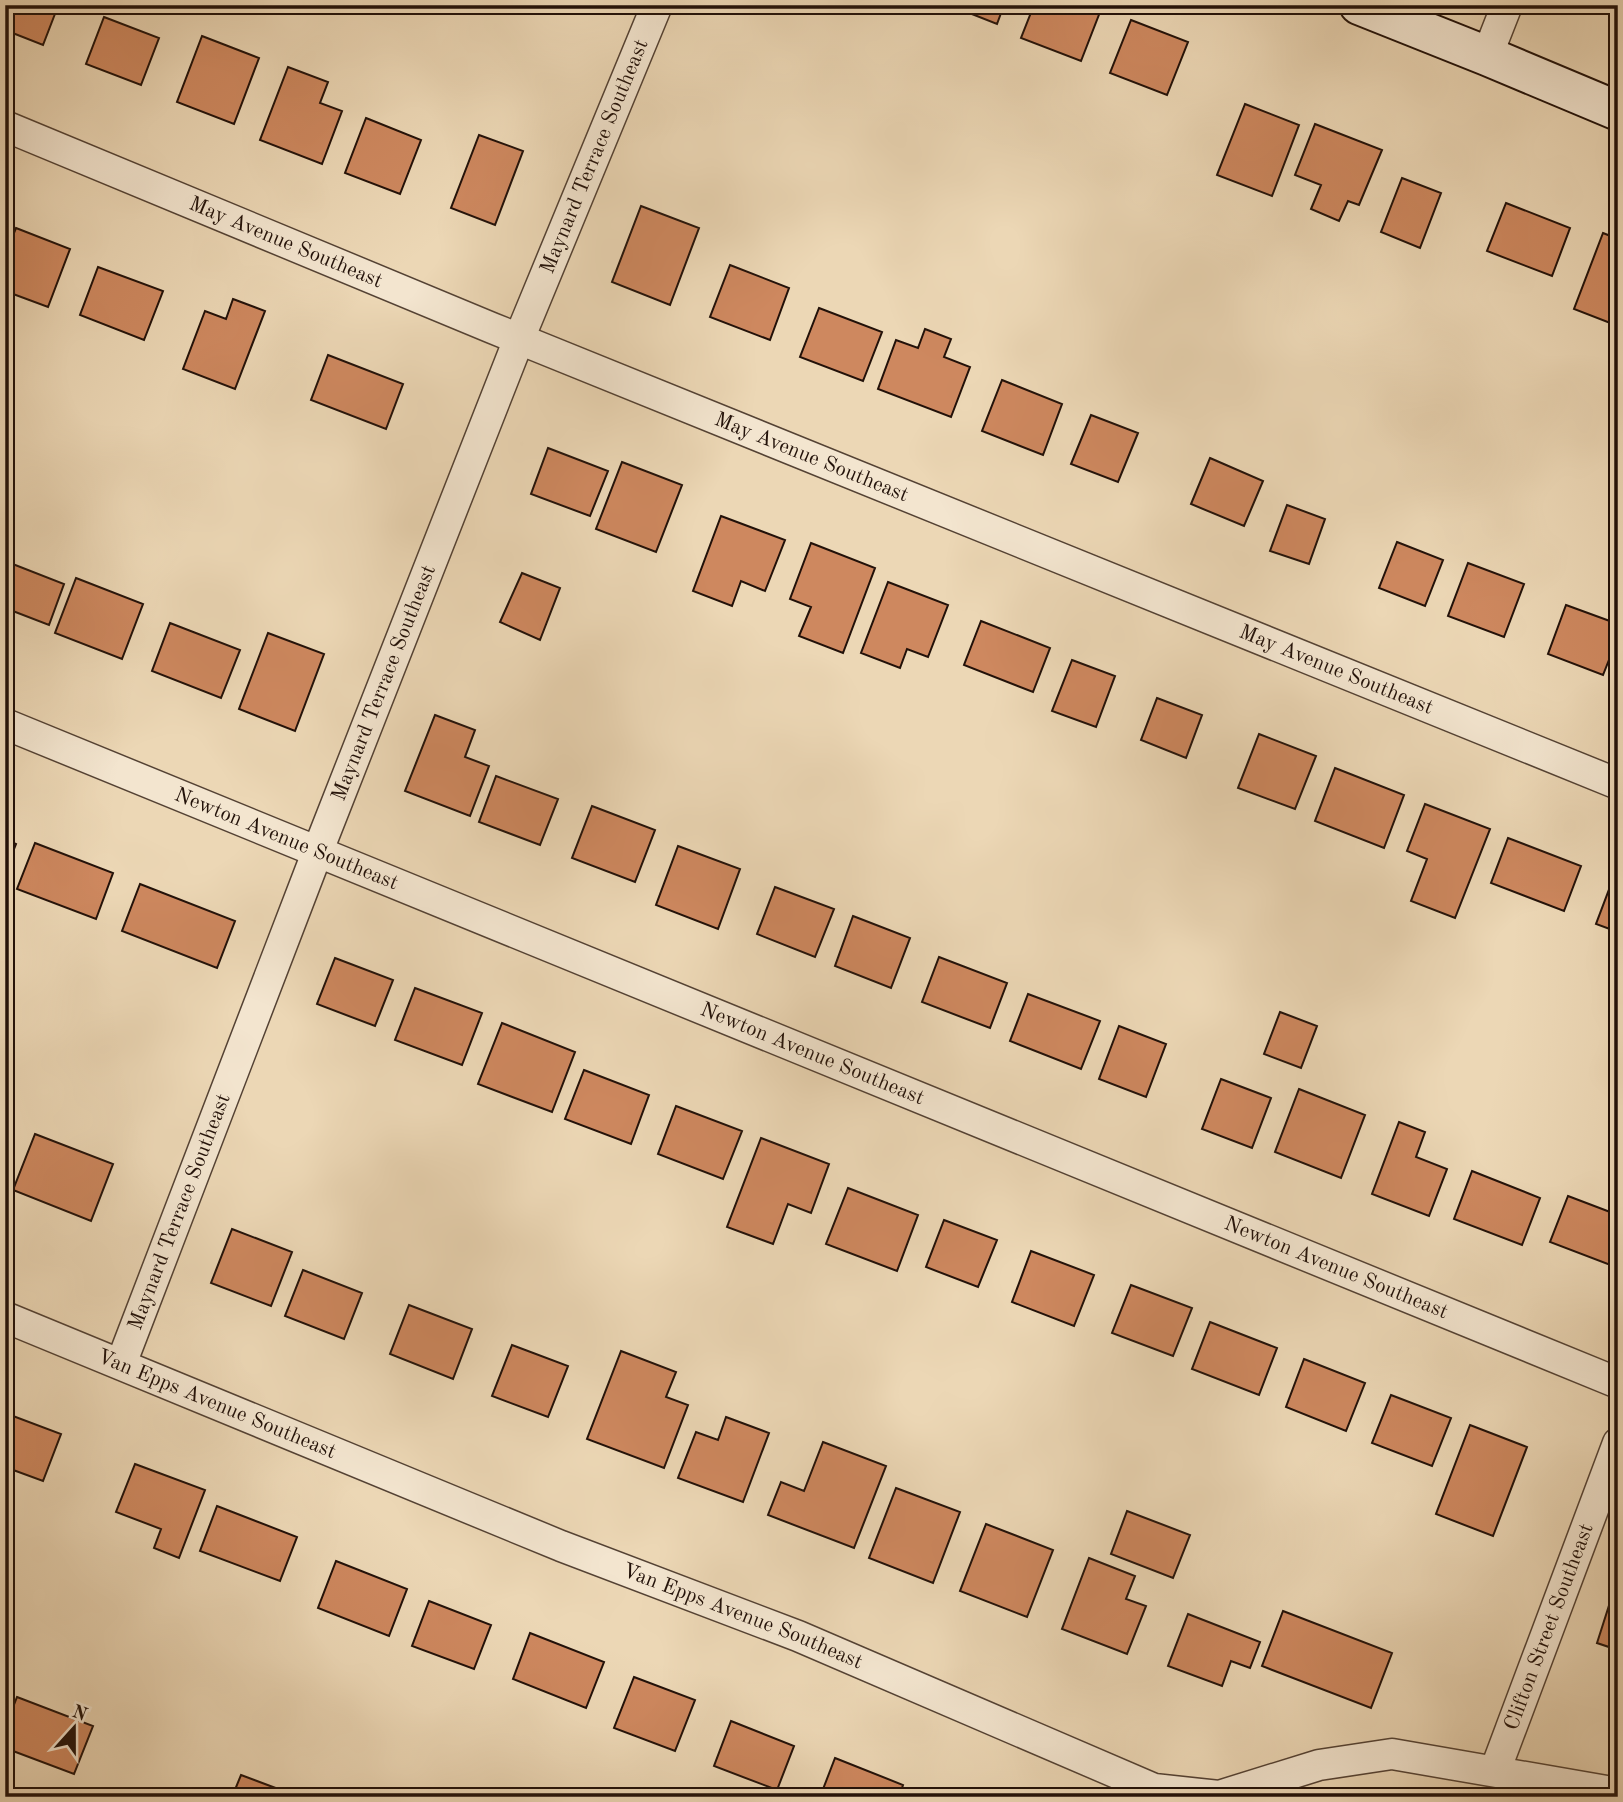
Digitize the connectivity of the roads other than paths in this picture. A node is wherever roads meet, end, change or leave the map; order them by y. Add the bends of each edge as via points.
1 (657, 5) edge
2 (1359, 5) edge
3 (1507, 5) edge
4 (1487, 56) junction
5 (1618, 111) edge
6 (5, 127) edge
7 (519, 339) junction
8 (5, 724) edge
9 (1618, 784) edge
10 (317, 853) junction
11 (5, 1317) edge
12 (121, 1364) junction
13 (1618, 1383) edge
14 (1618, 1443) edge
15 (1495, 1770) junction
16 (1618, 1793) edge

1 - 7 street, Maynard Terrace Southeast
2 - 4 main road
3 - 4 street
4 - 5 main road
6 - 7 street, May Avenue Southeast
7 - 9 street, May Avenue Southeast
7 - 10 street, Maynard Terrace Southeast
8 - 10 street, Newton Avenue Southeast
10 - 12 street, Maynard Terrace Southeast
10 - 13 street, Newton Avenue Southeast
11 - 12 street, Van Epps Avenue Southeast
12 - 15 street, Van Epps Avenue Southeast via 561,1546 798,1636 1154,1789 1219,1796 1320,1765 1392,1754
14 - 15 street, Clifton Street Southeast
15 - 16 street, Van Epps Avenue Southeast

